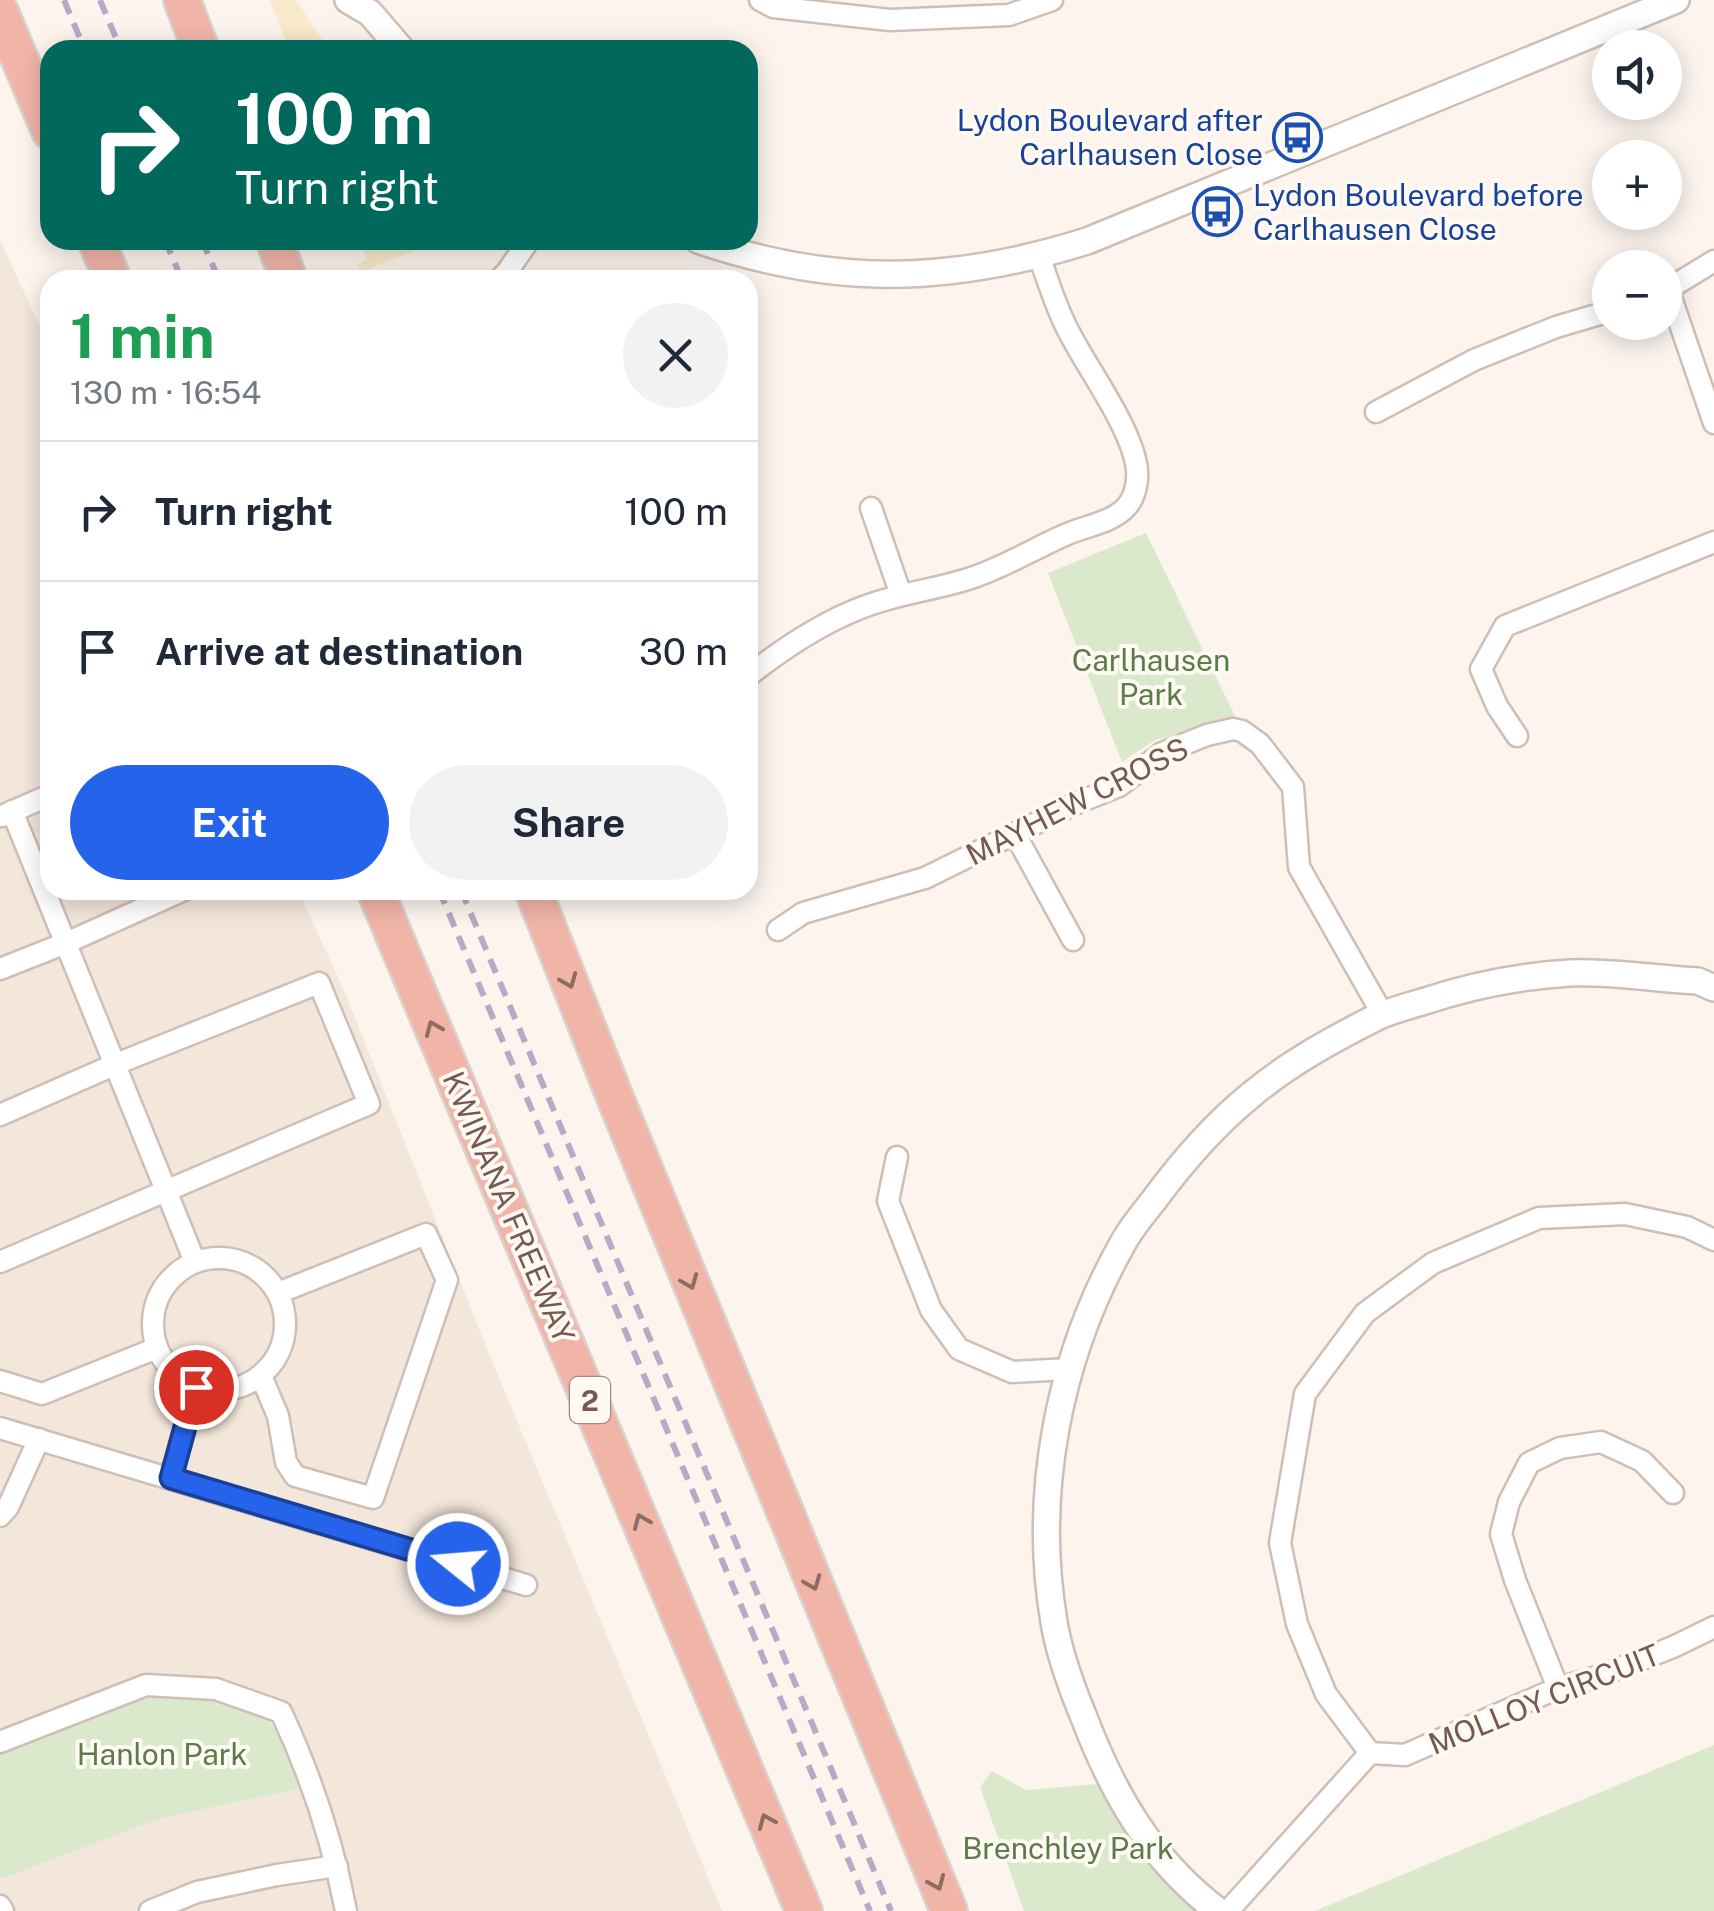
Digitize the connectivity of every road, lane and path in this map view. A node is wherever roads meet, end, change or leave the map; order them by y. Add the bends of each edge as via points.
1 (182, 0) edge
2 (348, 0) edge
3 (760, 0) edge
4 (1052, 0) edge
5 (1676, 0) edge
6 (0, 12) edge
7 (197, 40) edge
8 (393, 40) edge
9 (40, 107) edge
10 (733, 250) edge
11 (1039, 256) junction
12 (1714, 262) edge
13 (1682, 281) edge
14 (1592, 316) edge
15 (1682, 332) edge
16 (1376, 412) dead end
17 (1714, 423) edge
18 (871, 508) dead end
19 (1714, 542) edge
20 (901, 594) junction
21 (758, 668) edge
22 (1517, 736) dead end
23 (40, 799) edge
24 (6, 814) edge
25 (1016, 834) junction
26 (40, 887) edge
27 (46, 900) edge
28 (162, 900) edge
29 (379, 900) edge
30 (537, 900) edge
31 (778, 930) dead end
32 (1073, 940) dead end
33 (66, 943) junction
34 (0, 970) edge
35 (1714, 988) edge
36 (1382, 1014) junction
37 (116, 1064) junction
38 (0, 1115) edge
39 (898, 1157) dead end
40 (168, 1190) junction
41 (1714, 1240) edge
42 (0, 1262) edge
43 (195, 1262) junction
44 (278, 1293) junction
45 (156, 1348) junction
46 (1070, 1369) junction
47 (261, 1376) junction
48 (0, 1382) edge
49 (196, 1387) junction
50 (0, 1428) edge
51 (39, 1439) junction
52 (171, 1478) junction
53 (1673, 1492) dead end
54 (0, 1516) edge
55 (526, 1584) dead end
56 (1714, 1627) edge
57 (1558, 1688) junction
58 (0, 1742) edge
59 (1370, 1753) junction
60 (338, 1866) junction
61 (150, 1911) edge
62 (346, 1911) edge
63 (804, 1911) edge
64 (948, 1911) edge
65 (1218, 1911) edge
66 (1228, 1911) edge

1 - 7 highway
2 - 8 street
3 - 4 street via 774,8 890,20 1009,15
5 - 11 street
6 - 9 highway
10 - 11 street via 797,268 883,276 940,274
11 - 20 street via 1068,332 1131,449 1135,493 1110,518 1002,566
12 - 13 street
14 - 16 street via 1474,360
15 - 17 street
18 - 20 street
19 - 22 street via 1505,626 1480,669
20 - 21 street via 811,631
23 - 24 street
24 - 26 street
25 - 31 street, MAYHEW CROSS via 925,878 804,913
25 - 32 street
25 - 36 street, MAYHEW CROSS via 1119,786 1162,753 1206,735 1242,731 1292,788 1299,867
27 - 33 street
28 - 33 street
63 -> 29 highway, KWINANA FREEWAY / 2
30 -> 64 highway
33 - 34 street
33 - 37 street
35 - 36 street via 1698,981 1573,973 1510,979
36 - 46 street via 1250,1095 1192,1152 1124,1241
37 - 38 street
37 - 40 street
37 - 40 street via 319,983 368,1104
39 - 46 street via 888,1201 931,1310 959,1349 1012,1372
40 - 42 street
40 - 43 street
41 - 59 street via 1625,1214 1539,1218 1433,1263 1366,1313 1305,1394 1280,1543 1297,1624 1326,1694
43 - 44 street via 234,1259 252,1266
43 - 45 street via 177,1272 154,1306
44 - 47 street via 284,1338
44 - 47 street via 426,1234 446,1280 373,1498 295,1476
45 - 48 street via 42,1394
45 - 49 street via 179,1378
46 - 65 street via 1049,1462 1054,1623 1074,1692 1123,1805 1157,1854
47 - 49 street via 230,1389
49 - 52 street
50 - 51 street
51 - 52 street
51 - 54 street
52 - 55 street
53 - 57 street via 1642,1461 1601,1442 1560,1448 1530,1463 1501,1534
56 - 57 street, MOLLOY CIRCUIT
57 - 59 street, MOLLOY CIRCUIT via 1404,1755
58 - 60 street via 146,1685 216,1689 281,1712
59 - 66 street
60 - 61 street via 197,1892
60 - 62 street

